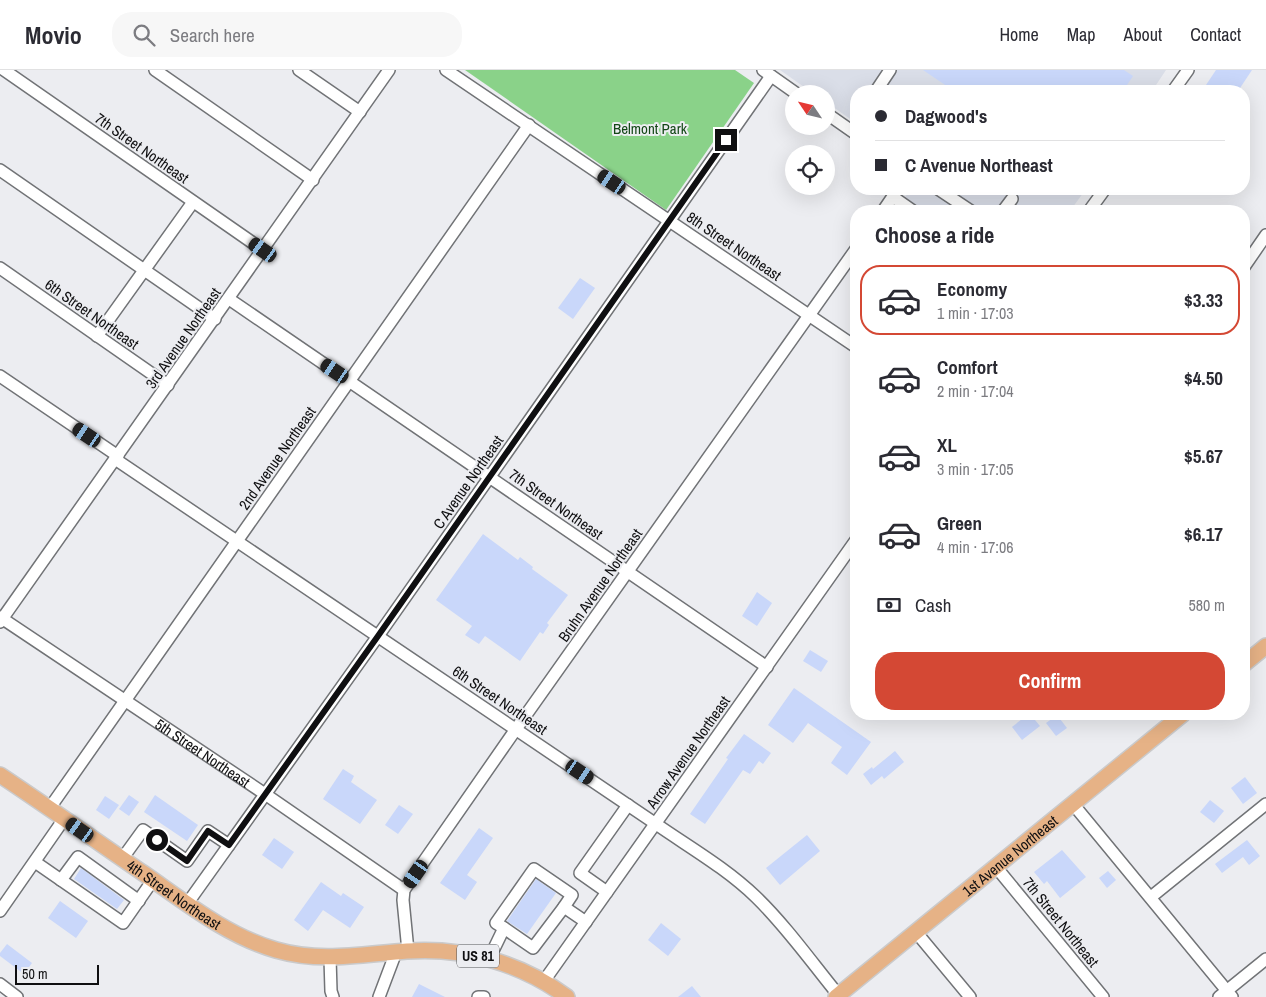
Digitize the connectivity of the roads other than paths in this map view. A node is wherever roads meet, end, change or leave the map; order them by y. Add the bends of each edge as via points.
1 (4, 70) edge
2 (155, 70) edge
3 (299, 70) edge
4 (389, 70) edge
5 (446, 70) edge
6 (890, 70) edge
7 (1188, 70) edge
8 (767, 73) edge
9 (785, 85) edge
10 (880, 85) edge
11 (1177, 85) edge
12 (360, 112) junction
13 (835, 118) edge
14 (528, 125) junction
15 (850, 126) edge
16 (0, 170) edge
17 (312, 180) junction
18 (898, 195) edge
19 (947, 195) edge
20 (1012, 199) dead end
21 (193, 202) junction
22 (907, 205) edge
23 (961, 205) edge
24 (1008, 205) edge
25 (670, 220) junction
26 (1266, 235) edge
27 (263, 250) junction
28 (850, 257) edge
29 (1250, 258) edge
30 (0, 268) edge
31 (144, 270) junction
32 (229, 299) junction
33 (809, 315) junction
34 (214, 319) junction
35 (97, 336) junction
36 (850, 343) edge
37 (0, 376) edge
38 (350, 381) junction
39 (168, 385) junction
40 (117, 457) junction
41 (490, 477) junction
42 (237, 541) junction
43 (850, 549) edge
44 (628, 571) junction
45 (1, 619) edge
46 (378, 636) junction
47 (1266, 646) edge
48 (1250, 659) edge
49 (767, 667) junction
50 (125, 700) junction
51 (1176, 720) edge
52 (516, 729) junction
53 (0, 775) edge
54 (265, 794) junction
55 (1073, 804) junction
56 (1266, 804) edge
57 (628, 805) junction
58 (49, 808) junction
59 (64, 819) junction
60 (656, 824) junction
61 (229, 845) junction
62 (122, 859) junction
63 (35, 862) junction
64 (996, 866) junction
65 (61, 880) junction
66 (153, 880) junction
67 (404, 890) junction
68 (607, 892) junction
69 (1151, 897) junction
70 (139, 900) junction
71 (187, 904) junction
72 (564, 907) junction
73 (0, 912) edge
74 (586, 922) junction
75 (504, 928) junction
76 (916, 932) junction
77 (402, 951) junction
78 (330, 958) junction
79 (489, 959) junction
80 (1266, 959) edge
81 (544, 981) junction
82 (0, 984) edge
83 (1226, 995) edge
84 (838, 996) edge
85 (18, 997) edge
86 (333, 997) edge
87 (379, 997) edge
88 (478, 997) edge
89 (484, 997) edge
90 (567, 997) edge
91 (970, 997) edge
92 (1103, 997) edge

1 - 21 street, 7th Street Northeast
2 - 17 street
3 - 12 street
4 - 12 street, 3rd Avenue Northeast
5 - 14 street, 8th Street Northeast
6 - 10 street
7 - 11 street
8 - 9 street
8 - 25 street, C Avenue Northeast
12 - 17 street, 3rd Avenue Northeast
13 - 15 street
14 - 25 street, 8th Street Northeast
14 - 38 street, 2nd Avenue Northeast
16 - 31 street
17 - 27 street, 3rd Avenue Northeast
18 - 22 street
19 - 23 street
20 - 24 street
21 - 27 street, 7th Street Northeast
21 - 31 street
25 - 33 street, 8th Street Northeast
25 - 41 street, C Avenue Northeast
26 - 29 street
27 - 32 street, 3rd Avenue Northeast
28 - 33 street, Bruhn Avenue Northeast
30 - 35 street, 6th Street Northeast
31 - 34 street
31 - 35 street
32 - 34 street, 3rd Avenue Northeast
32 - 38 street, 7th Street Northeast
33 - 36 street, 8th Street Northeast
33 - 44 street, Bruhn Avenue Northeast
34 - 39 street, 3rd Avenue Northeast
35 - 39 street, 6th Street Northeast
37 - 40 street, 6th Street Northeast
38 - 41 street, 7th Street Northeast
38 - 42 street, 2nd Avenue Northeast
39 - 40 street, 3rd Avenue Northeast
40 - 42 street, 6th Street Northeast
40 - 45 street, 3rd Avenue Northeast
41 - 44 street, 7th Street Northeast
41 - 46 street, C Avenue Northeast
42 - 46 street, 6th Street Northeast
42 - 50 street, 2nd Avenue Northeast
43 - 49 street, Arrow Avenue Northeast
44 - 49 street, 7th Street Northeast
44 - 52 street, Bruhn Avenue Northeast
45 - 50 street, 5th Street Northeast
46 - 52 street, 6th Street Northeast
46 - 54 street, C Avenue Northeast
47 - 48 main road
49 - 60 street, Arrow Avenue Northeast
50 - 54 street, 5th Street Northeast
50 - 58 street, 2nd Avenue Northeast
51 - 55 main road, 1st Avenue Northeast
52 - 57 street, 6th Street Northeast
52 - 67 street, Bruhn Avenue Northeast
53 - 58 main road, 4th Street Northeast / US 81
54 - 61 street, C Avenue Northeast
54 - 67 street, 5th Street Northeast
55 - 64 main road, 1st Avenue Northeast
55 - 69 street
56 - 69 street
57 - 60 street, 6th Street Northeast
57 - 68 street via 580,874
58 - 59 main road, 4th Street Northeast / US 81
59 - 62 main road, 4th Street Northeast / US 81
59 - 63 street
60 - 68 street, Arrow Avenue Northeast
60 - 84 street, 6th Street Northeast via 754,895 782,924
61 - 62 street via 208,831 187,861 143,830
61 - 71 street, C Avenue Northeast
62 - 66 main road, 4th Street Northeast / US 81
63 - 65 street
63 - 73 street
64 - 76 main road, 1st Avenue Northeast
64 - 92 street, 7th Street Northeast
65 - 70 street via 78,857
65 - 70 street via 123,923
66 - 70 street
66 - 71 main road, 4th Street Northeast / US 81
67 - 77 street
68 - 74 street, Arrow Avenue Northeast
69 - 83 street
71 - 78 main road, 4th Street Northeast / US 81 via 257,944 291,954
72 - 74 street
72 - 75 street via 533,948
72 - 75 street via 572,895 534,869 496,923
74 - 81 street, Arrow Avenue Northeast
75 - 79 street
76 - 84 main road, 1st Avenue Northeast
76 - 91 street
77 - 78 main road, US 81
77 - 79 main road, US 81 via 453,952
77 - 87 street
78 - 86 street
79 - 81 main road, US 81
80 - 83 street
81 - 90 main road, US 81
82 - 85 street
88 - 89 street

